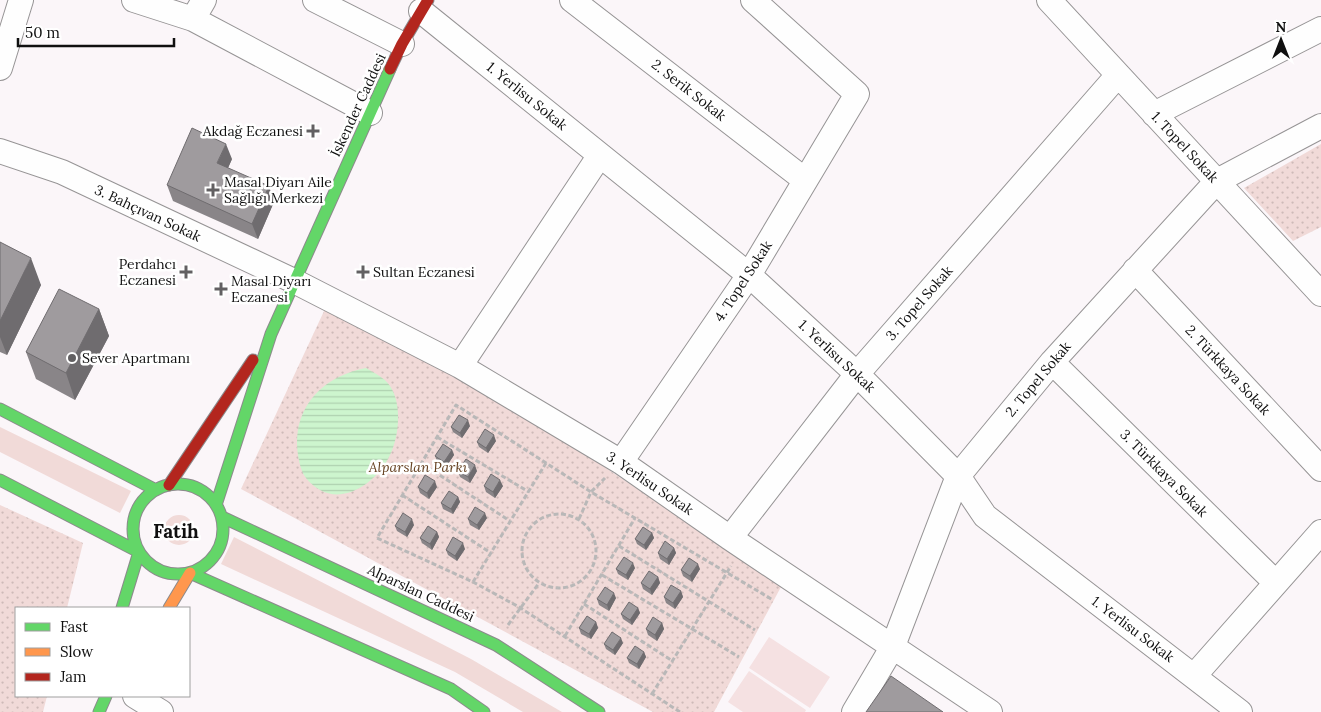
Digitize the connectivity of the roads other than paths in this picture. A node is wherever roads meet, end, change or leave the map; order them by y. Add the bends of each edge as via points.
1 (21, 0) edge
2 (134, 0) edge
3 (315, 0) edge
4 (572, 0) edge
5 (753, 0) edge
6 (1056, 2) edge
7 (425, 6) edge
8 (198, 10) edge
9 (1321, 29) edge
10 (402, 44) junction
11 (0, 68) edge
12 (1118, 75) junction
13 (370, 113) junction
14 (1154, 114) junction
15 (1321, 126) edge
16 (0, 151) edge
17 (600, 155) junction
18 (806, 180) junction
19 (1217, 181) junction
20 (1135, 270) junction
21 (749, 275) junction
22 (294, 281) junction
23 (1321, 294) edge
24 (271, 334) junction
25 (1052, 362) junction
26 (460, 366) junction
27 (857, 374) junction
28 (0, 409) edge
29 (621, 462) junction
30 (1321, 469) edge
31 (958, 476) junction
32 (0, 480) edge
33 (169, 485) junction
34 (156, 490) junction
35 (216, 505) junction
36 (222, 517) junction
37 (1321, 532) edge
38 (730, 538) junction
39 (139, 552) junction
40 (190, 573) junction
41 (1276, 583) junction
42 (122, 607) edge
43 (170, 607) edge
44 (893, 646) junction
45 (1194, 676) junction
46 (106, 697) edge
47 (137, 697) edge
48 (99, 712) edge
49 (161, 712) edge
50 (484, 712) edge
51 (599, 712) edge
52 (854, 712) edge
53 (990, 712) edge
54 (1240, 712) edge

1 - 11 street
2 - 8 street
3 - 10 street
4 - 18 street, 2. Serik Sokak
5 - 18 street, 4. Topel Sokak via 857,94
6 - 12 street, 1. Topel Sokak
7 - 10 main road, İskender Caddesi
7 - 17 street, 1. Yerlisu Sokak
8 - 13 street
9 - 14 street
10 - 13 main road, İskender Caddesi
12 - 14 street, 1. Topel Sokak
12 - 27 street, 3. Topel Sokak
13 - 22 main road, İskender Caddesi
14 - 19 street, 1. Topel Sokak
15 - 19 street, 2. Topel Sokak
16 - 22 street, 3. Bahçıvan Sokak via 62,172
17 - 21 street, 1. Yerlisu Sokak
17 - 26 street
18 - 21 street, 4. Topel Sokak
19 - 20 street, 2. Topel Sokak
19 - 23 street, 1. Topel Sokak
20 - 25 street, 2. Topel Sokak
20 - 30 street, 2. Türkkaya Sokak
21 - 27 street, 1. Yerlisu Sokak
21 - 29 street, 4. Topel Sokak
22 - 24 main road, İskender Caddesi
22 - 26 street, 3. Yerlisu Sokak
24 - 33 main road
24 - 35 main road
25 - 31 street, 2. Topel Sokak
25 - 41 street, 3. Türkkaya Sokak
26 - 29 street, 3. Yerlisu Sokak
27 - 31 street, 1. Yerlisu Sokak
27 - 38 street, 3. Topel Sokak
28 - 34 main road
29 - 38 street, 3. Yerlisu Sokak
31 - 44 street, 2. Topel Sokak
31 - 45 street, 1. Yerlisu Sokak via 985,516
32 - 39 main road
33 - 34 main road
33 - 35 main road via 196,488
34 - 39 main road via 145,498 133,524
35 - 36 main road
36 - 40 main road via 222,544 204,567
36 - 51 main road, Alparslan Caddesi via 496,645
37 - 41 street
38 - 44 street, 3. Yerlisu Sokak
39 - 40 main road via 148,564 161,571 176,575
39 - 42 main road
40 - 43 main road
40 - 50 main road via 451,689
41 - 45 street
44 - 52 street, 2. Topel Sokak
44 - 53 street, 3. Yerlisu Sokak
45 - 54 street, 1. Yerlisu Sokak
46 - 48 main road
47 - 49 street

